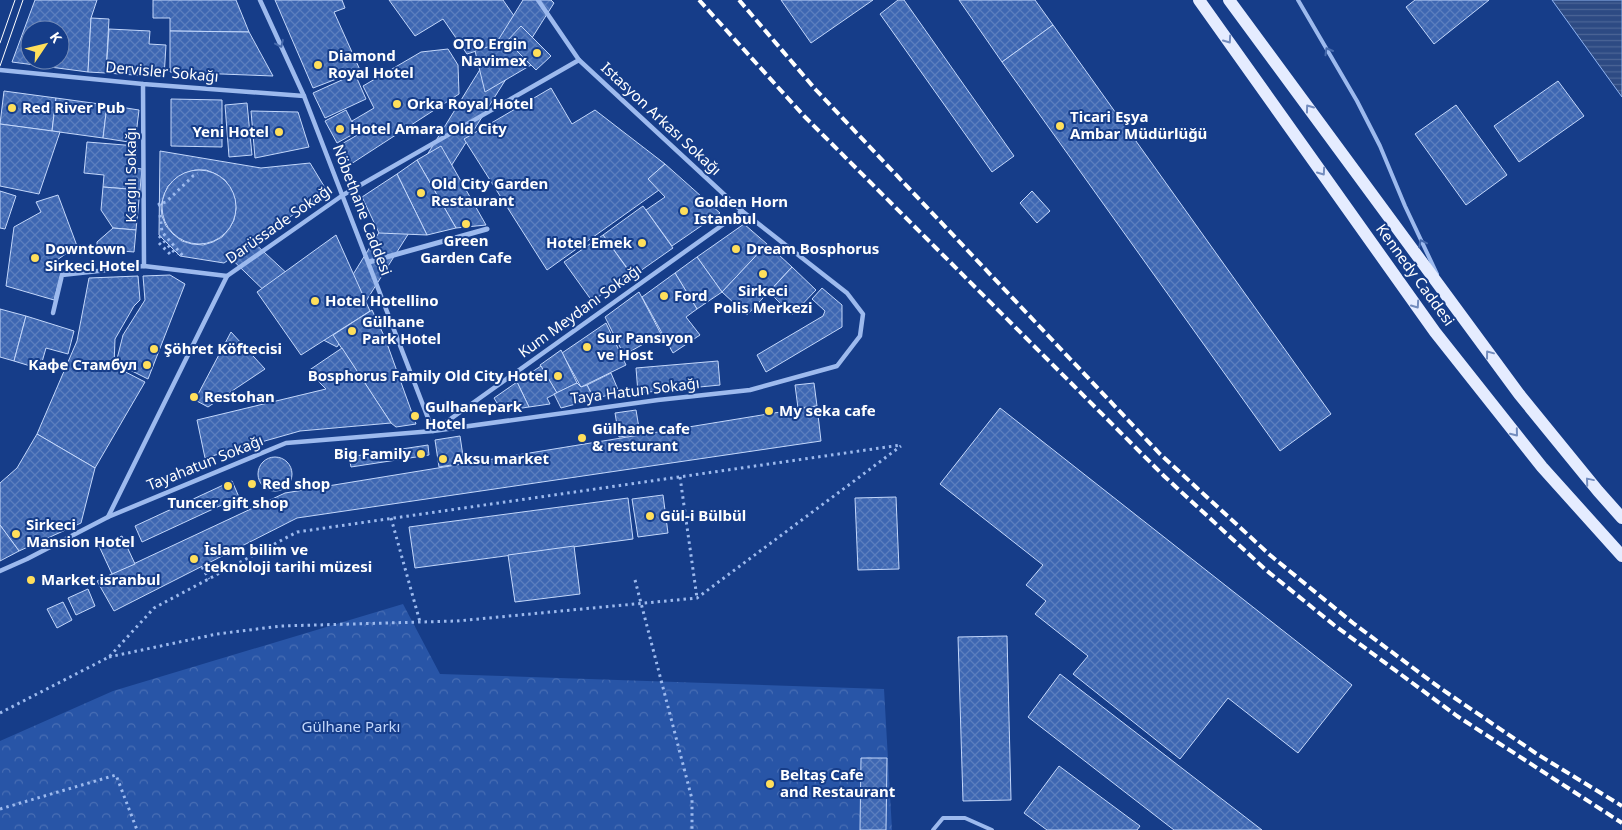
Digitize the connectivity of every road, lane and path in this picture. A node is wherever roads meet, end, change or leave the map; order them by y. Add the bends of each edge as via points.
1 (260, 0) edge
2 (538, 0) edge
3 (1199, 0) edge
4 (1229, 0) edge
5 (1298, 0) edge
6 (579, 60) junction
7 (0, 70) edge
8 (143, 84) junction
9 (304, 96) junction
10 (198, 174) dead end
11 (343, 195) junction
12 (742, 211) junction
13 (487, 229) dead end
14 (158, 234) dead end
15 (154, 238) dead end
16 (369, 262) junction
17 (144, 266) junction
18 (186, 272) junction
19 (227, 276) junction
20 (1451, 303) junction
21 (53, 313) dead end
22 (838, 366) joint
23 (434, 431) junction
24 (680, 477) junction
25 (108, 517) junction
26 (391, 518) junction
27 (1622, 518) edge
28 (1622, 556) edge
29 (202, 567) dead end
30 (0, 571) edge
31 (209, 579) junction
32 (636, 580) dead end
33 (697, 598) junction
34 (641, 602) junction
35 (420, 622) junction
36 (109, 657) junction
37 (0, 713) edge
38 (0, 809) edge
39 (137, 830) edge
40 (692, 830) edge
41 (934, 830) edge
42 (992, 830) edge

1 -> 9 street, Nöbethane Caddesi
2 - 6 street, Istasyon Arkası Sokağı
3 -> 28 main road, Kennedy Caddesi via 1435,332 1542,467
20 -> 4 main road, Kennedy Caddesi
20 -> 5 lane via 1404,206 1380,146
6 - 11 street, Darüssade Sokağı
6 - 12 street, Istasyon Arkası Sokağı
7 - 8 street, Dervisler Sokağı
8 - 9 street, Dervisler Sokağı
8 - 17 street, Kargılı Sokağı
9 - 11 street, Nöbethane Caddesi
10 - 14 path via 166,202 159,204 162,232 182,258
11 - 16 street, Nöbethane Caddesi
11 - 19 street, Darüssade Sokağı
12 - 22 street, Istasyon Arkası Sokağı via 846,293 863,314 860,336
12 - 23 street, Kum Meydanı Sokağı
13 - 16 street
15 - 18 path
16 - 23 street, Nöbethane Caddesi
17 - 18 street
17 - 21 street via 62,275
18 - 19 street
19 - 25 street, Darüssade Sokağı
27 -> 20 main road, Kennedy Caddesi via 1558,443
22 - 23 street, Taya Hatun Sokağı via 750,390
23 - 25 street, Tayahatun Sokağı via 286,443
24 - 26 path
24 - 33 path
24 - 33 path via 901,445
25 - 30 street, Tayahatun Sokağı
26 - 31 path via 297,532
26 - 35 path
29 - 31 path
31 - 36 path via 154,608
32 - 34 path
33 - 34 path
34 - 35 path
34 - 40 path via 692,799
35 - 36 path via 281,626 217,634
36 - 37 path
38 - 39 path via 116,775
41 - 42 lane via 944,818 965,818

